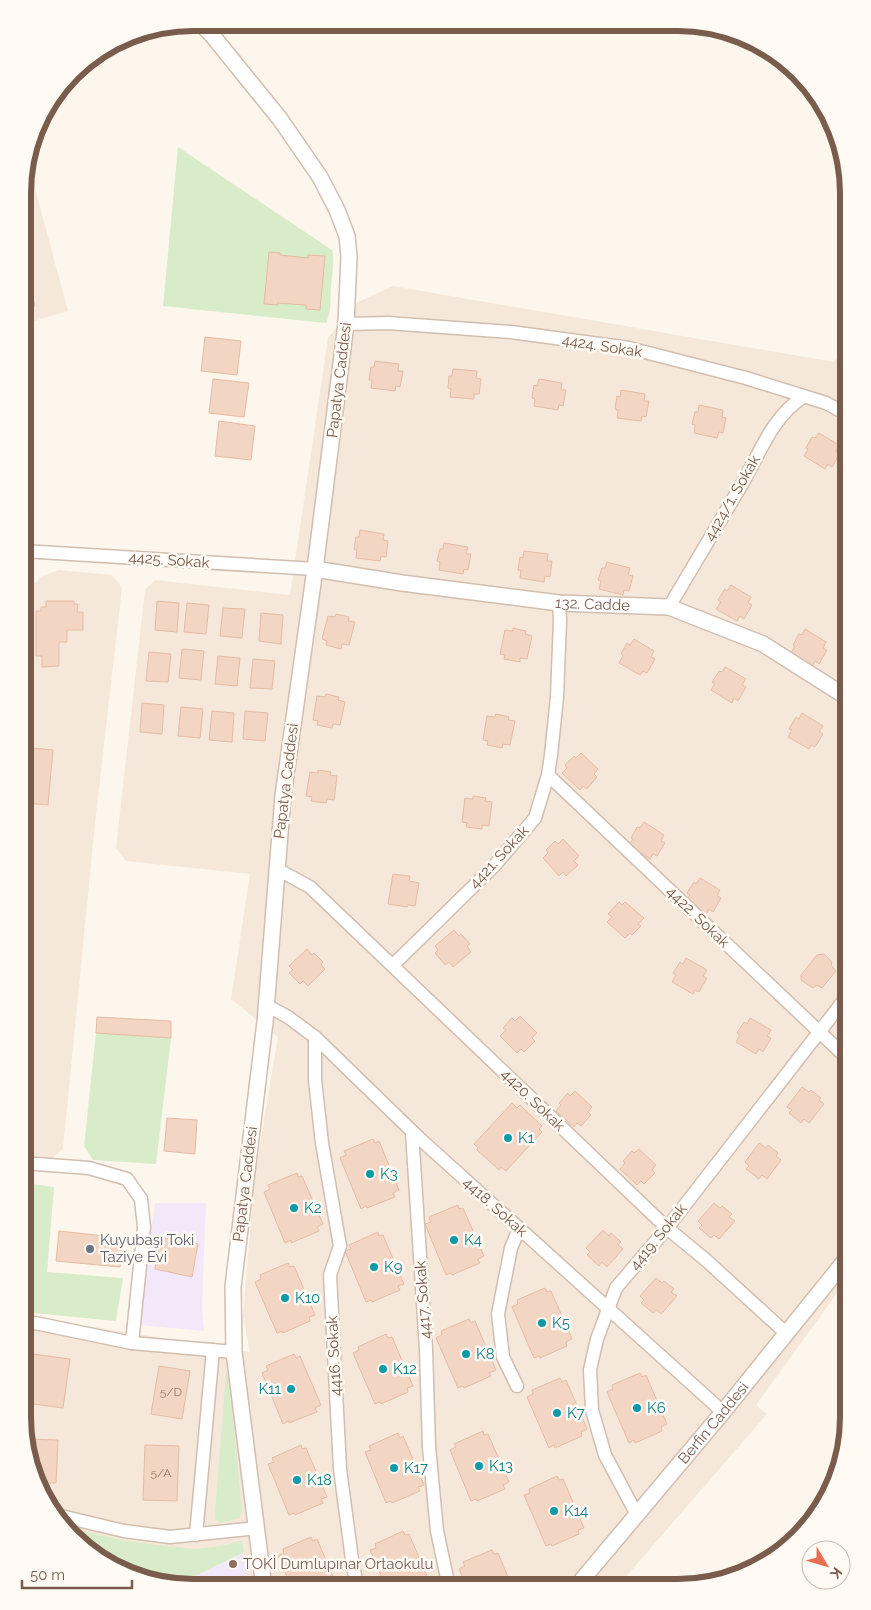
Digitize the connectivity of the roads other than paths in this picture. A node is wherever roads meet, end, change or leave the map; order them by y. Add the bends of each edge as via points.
1 (209, 32) edge
2 (346, 324) junction
3 (803, 397) junction
4 (840, 409) edge
5 (31, 551) edge
6 (315, 570) junction
7 (559, 603) junction
8 (669, 607) junction
9 (840, 693) edge
10 (548, 775) junction
11 (277, 869) junction
12 (393, 965) junction
13 (266, 1005) junction
14 (839, 1007) edge
15 (820, 1034) junction
16 (315, 1037) junction
17 (839, 1051) edge
18 (412, 1132) junction
19 (31, 1164) edge
20 (667, 1228) junction
21 (519, 1229) junction
22 (839, 1268) edge
23 (608, 1309) junction
24 (31, 1324) edge
25 (787, 1334) junction
26 (132, 1343) junction
27 (213, 1350) junction
28 (234, 1352) junction
29 (517, 1386) dead end
30 (723, 1412) junction
31 (637, 1515) junction
32 (66, 1517) edge
33 (257, 1528) junction
34 (196, 1535) junction
35 (265, 1579) edge
36 (356, 1579) edge
37 (446, 1579) edge
38 (583, 1579) edge

1 - 2 street, Papatya Caddesi via 280,118 320,177 337,210 347,236 349,257
2 - 3 street, 4424. Sokak via 388,323 511,332 628,348 746,378
2 - 6 street, Papatya Caddesi
3 - 4 street, 4424. Sokak
3 - 8 street, 4424/1. Sokak via 769,432 743,483
5 - 6 street, 4425. Sokak
6 - 7 street, 132. Cadde
6 - 11 street, Papatya Caddesi via 283,796
7 - 8 street, 132. Cadde
7 - 10 street, 4421. Sokak via 557,696
8 - 9 street, 132. Cadde via 763,644
10 - 12 street, 4421. Sokak via 535,818 494,866
10 - 15 street, 4422. Sokak
11 - 12 street, 4420. Sokak via 310,887
11 - 13 street, Papatya Caddesi
12 - 20 street, 4420. Sokak
13 - 16 street, 4418. Sokak
13 - 28 street, Papatya Caddesi via 233,1287
14 - 15 street, 4419. Sokak
15 - 17 street, 4422. Sokak
15 - 20 street, 4419. Sokak
16 - 18 street, 4418. Sokak
16 - 36 street, 4416. Sokak via 315,1080 322,1143 340,1246 330,1275 340,1469
18 - 21 street, 4418. Sokak
18 - 37 street, 4417. Sokak via 429,1447 437,1531
19 - 26 street via 89,1168 127,1179 141,1200 144,1227
20 - 23 street, 4419. Sokak via 616,1288
20 - 25 street, 4420. Sokak
21 - 23 street, 4418. Sokak
21 - 29 street via 511,1248 498,1314 503,1357
22 - 25 street, Berfin Caddesi
23 - 30 street, 4418. Sokak
23 - 31 street, 4419. Sokak via 590,1370 592,1410 605,1455
24 - 26 street
25 - 30 street, Berfin Caddesi
26 - 27 street
27 - 28 street
27 - 34 street
28 - 33 street, Papatya Caddesi
30 - 31 street, Berfin Caddesi
31 - 38 street, Berfin Caddesi
32 - 34 street via 170,1538
33 - 34 street
33 - 35 street, Papatya Caddesi

